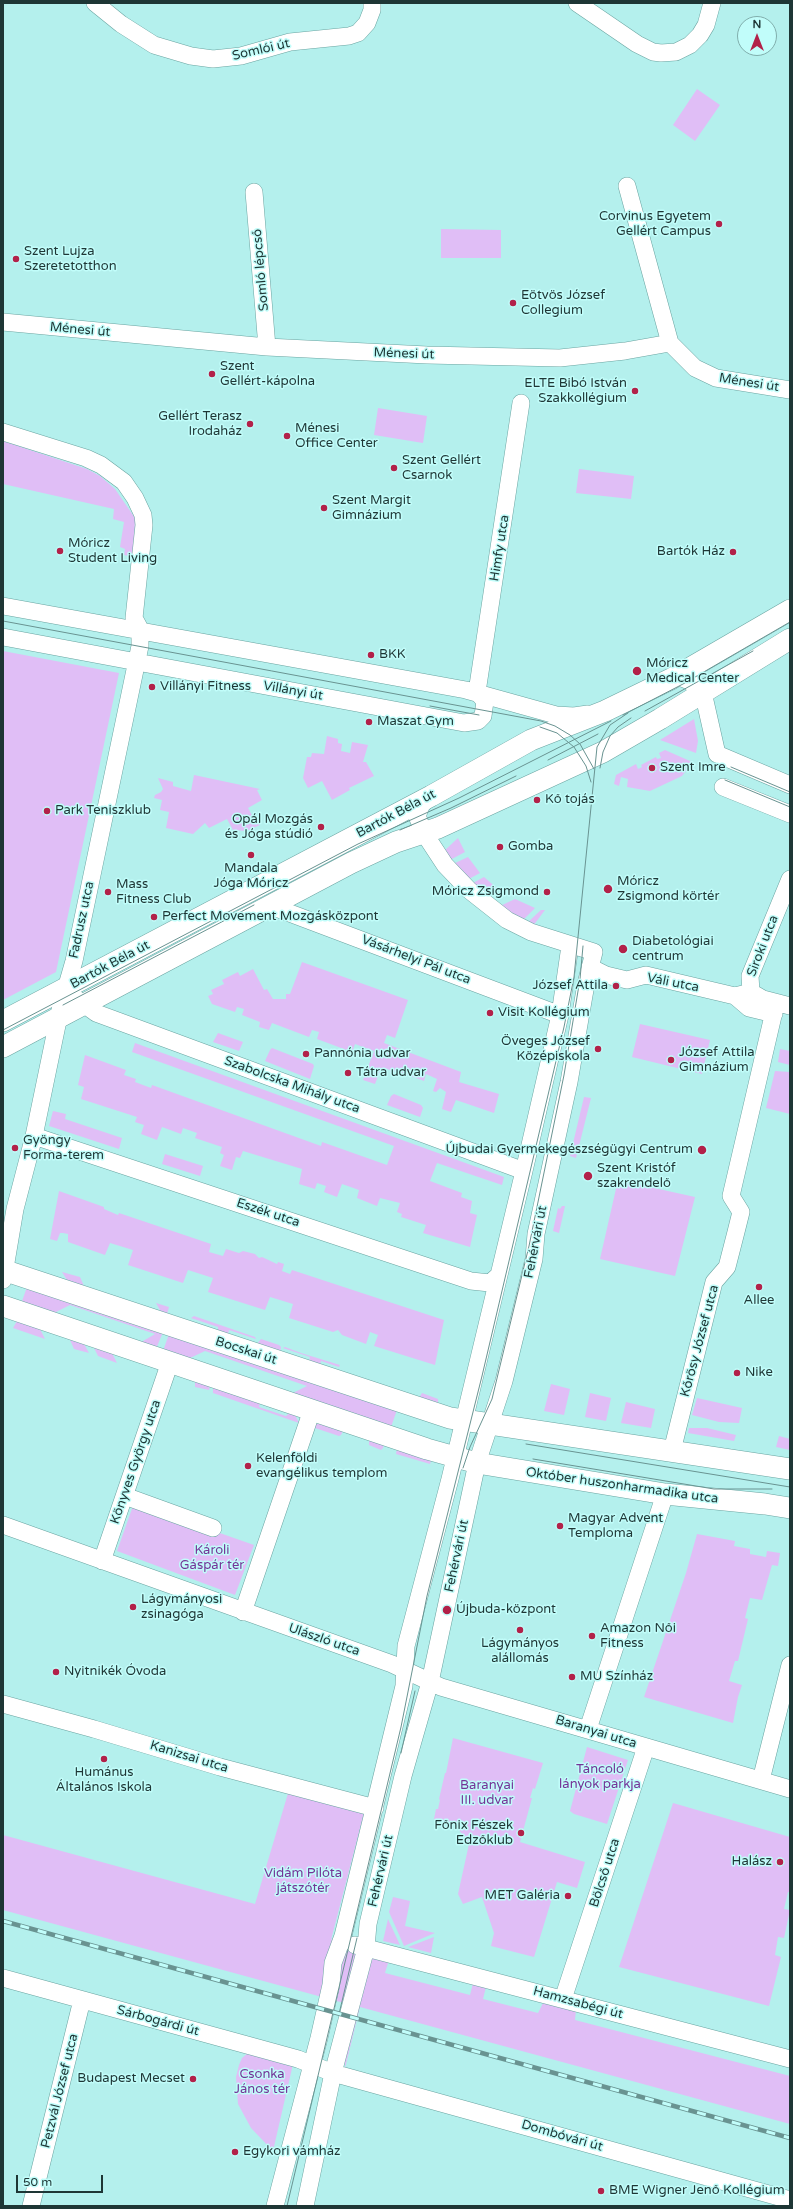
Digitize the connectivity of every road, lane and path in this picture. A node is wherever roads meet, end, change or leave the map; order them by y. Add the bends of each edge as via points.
1 (95, 3) edge
2 (372, 3) edge
3 (577, 3) edge
4 (712, 3) edge
5 (627, 186) dead end
6 (254, 192) dead end
7 (3, 322) edge
8 (670, 343) junction
9 (267, 347) junction
10 (788, 387) edge
11 (521, 403) dead end
12 (3, 432) edge
13 (3, 606) edge
14 (790, 610) edge
15 (140, 629) junction
16 (3, 637) edge
17 (790, 639) edge
18 (137, 662) junction
19 (677, 676) junction
20 (477, 692) junction
21 (703, 692) junction
22 (604, 711) junction
23 (790, 785) edge
24 (723, 787) dead end
25 (427, 798) junction
26 (790, 814) edge
27 (424, 833) junction
28 (790, 879) edge
29 (271, 906) junction
30 (570, 946) junction
31 (592, 960) junction
32 (67, 988) junction
33 (743, 994) junction
34 (83, 1004) junction
35 (780, 1008) edge
36 (560, 1014) junction
37 (59, 1016) junction
38 (3, 1021) edge
39 (3, 1047) edge
40 (34, 1136) junction
41 (524, 1171) junction
42 (4, 1274) edge
43 (499, 1275) junction
44 (3, 1306) edge
45 (170, 1362) junction
46 (312, 1410) junction
47 (463, 1422) junction
48 (488, 1433) junction
49 (672, 1451) junction
50 (456, 1457) junction
51 (477, 1463) junction
52 (790, 1469) edge
53 (665, 1494) junction
54 (133, 1499) dead end
55 (790, 1508) edge
56 (3, 1525) edge
57 (213, 1528) dead end
58 (102, 1561) junction
59 (243, 1612) junction
60 (790, 1665) edge
61 (404, 1670) junction
62 (430, 1682) junction
63 (3, 1704) edge
64 (588, 1729) junction
65 (646, 1747) junction
66 (761, 1780) junction
67 (790, 1789) edge
68 (375, 1808) junction
69 (342, 1942) junction
70 (366, 1948) junction
71 (3, 1978) edge
72 (563, 1999) junction
73 (82, 2000) junction
74 (790, 2060) edge
75 (312, 2064) junction
76 (333, 2073) junction
77 (779, 2200) edge
78 (31, 2206) edge
79 (275, 2206) edge
80 (305, 2206) edge

1 - 2 street, Somlói út via 121,24 154,45 191,56 213,59 241,56 290,42 358,33 367,24
3 - 4 street via 637,44 653,52 662,53 676,52 690,45 706,25
5 - 8 street
6 - 9 street, Somló lépcső
7 - 9 street, Ménesi út
8 - 9 street, Ménesi út via 546,358
8 - 10 street, Ménesi út via 686,360 705,374 732,381
11 - 20 street, Himfy utca
12 - 15 street, Fadrusz utca via 86,458 101,465 124,482 135,498 144,524 134,618
13 - 15 street
14 - 19 main road, Bartók Béla út
15 - 18 street, Fadrusz utca
15 - 20 street
16 - 18 street, Villányi út
17 - 21 main road, Bartók Béla út
18 - 20 street, Villányi út via 460,723 478,721 485,710 484,701
18 - 32 street, Fadrusz utca
19 - 21 street
19 - 22 main road, Bartók Béla út
20 - 22 street via 556,715 574,716
21 - 23 street via 717,754
21 - 27 main road, Bartók Béla út via 603,752
22 - 25 main road, Bartók Béla út via 531,740
24 - 26 street
25 - 27 street via 418,816
25 - 32 main road, Bartók Béla út
27 - 29 main road, Bartók Béla út via 370,854
27 - 30 street via 445,865 483,903 513,923
28 - 33 street, Siroki utca
29 - 34 main road, Bartók Béla út
29 - 36 street, Vásárhelyi Pál utca
30 - 31 street
30 - 36 street
31 - 33 street, Váli utca via 606,975 627,980 646,975
31 - 48 street, Fehérvári út via 536,1234 534,1259 504,1381
32 - 34 street, Szabolcska Mihály utca
32 - 37 street, Fadrusz utca
32 - 38 main road, Bartók Béla út
33 - 35 street, Váli utca
34 - 37 main road, Bartók Béla út
34 - 41 street, Szabolcska Mihály utca via 96,1013
35 - 49 street, Kőrösy József utca via 731,1196 741,1212 727,1267 714,1282
36 - 41 street, Fehérvári út
37 - 39 main road, Bartók Béla út
37 - 40 street, Fadrusz utca
40 - 42 street, Fadrusz utca via 15,1209
40 - 43 street, Eszék utca via 471,1281 490,1284
41 - 43 street, Fehérvári út
42 - 47 main road, Bocskai út
43 - 47 street, Fehérvári út
44 - 45 main road
45 - 46 main road
45 - 58 street, Könyves György utca
46 - 50 main road
46 - 59 street
47 - 48 main road, Bocskai út
47 - 50 street, Fehérvári út
48 - 49 main road via 520,1428
48 - 50 street
48 - 51 street, Fehérvári út
49 - 52 main road
50 - 51 main road, Október huszonharmadika utca
50 - 61 street, Fehérvári út via 406,1646
51 - 53 main road, Október huszonharmadika utca
51 - 62 street, Fehérvári út
53 - 55 main road, Október huszonharmadika utca
53 - 64 street
54 - 57 street
56 - 58 street
58 - 59 street
59 - 61 street, Ulászló utca
60 - 66 street
61 - 62 street, Baranyai utca
61 - 68 street, Fehérvári út via 404,1686
62 - 64 street, Baranyai utca
62 - 70 street, Fehérvári út via 368,1924
63 - 68 street, Kanizsai utca via 220,1767
64 - 65 street, Baranyai utca
65 - 66 street, Baranyai utca
65 - 72 street, Bölcső utca
66 - 67 street, Baranyai utca
68 - 69 street, Fehérvári út
69 - 70 street, Hamzsabégi út
69 - 75 street, Fehérvári út via 334,1963
70 - 72 street, Hamzsabégi út
70 - 76 street, Fehérvári út
71 - 73 street, Sárbogárdi út
72 - 74 street, Hamzsabégi út
73 - 75 street, Sárbogárdi út
73 - 78 street, Petzvál József utca
75 - 76 street, Sárbogárdi út
75 - 79 street, Fehérvári út
76 - 77 street, Dombóvári út
76 - 80 street, Fehérvári út

